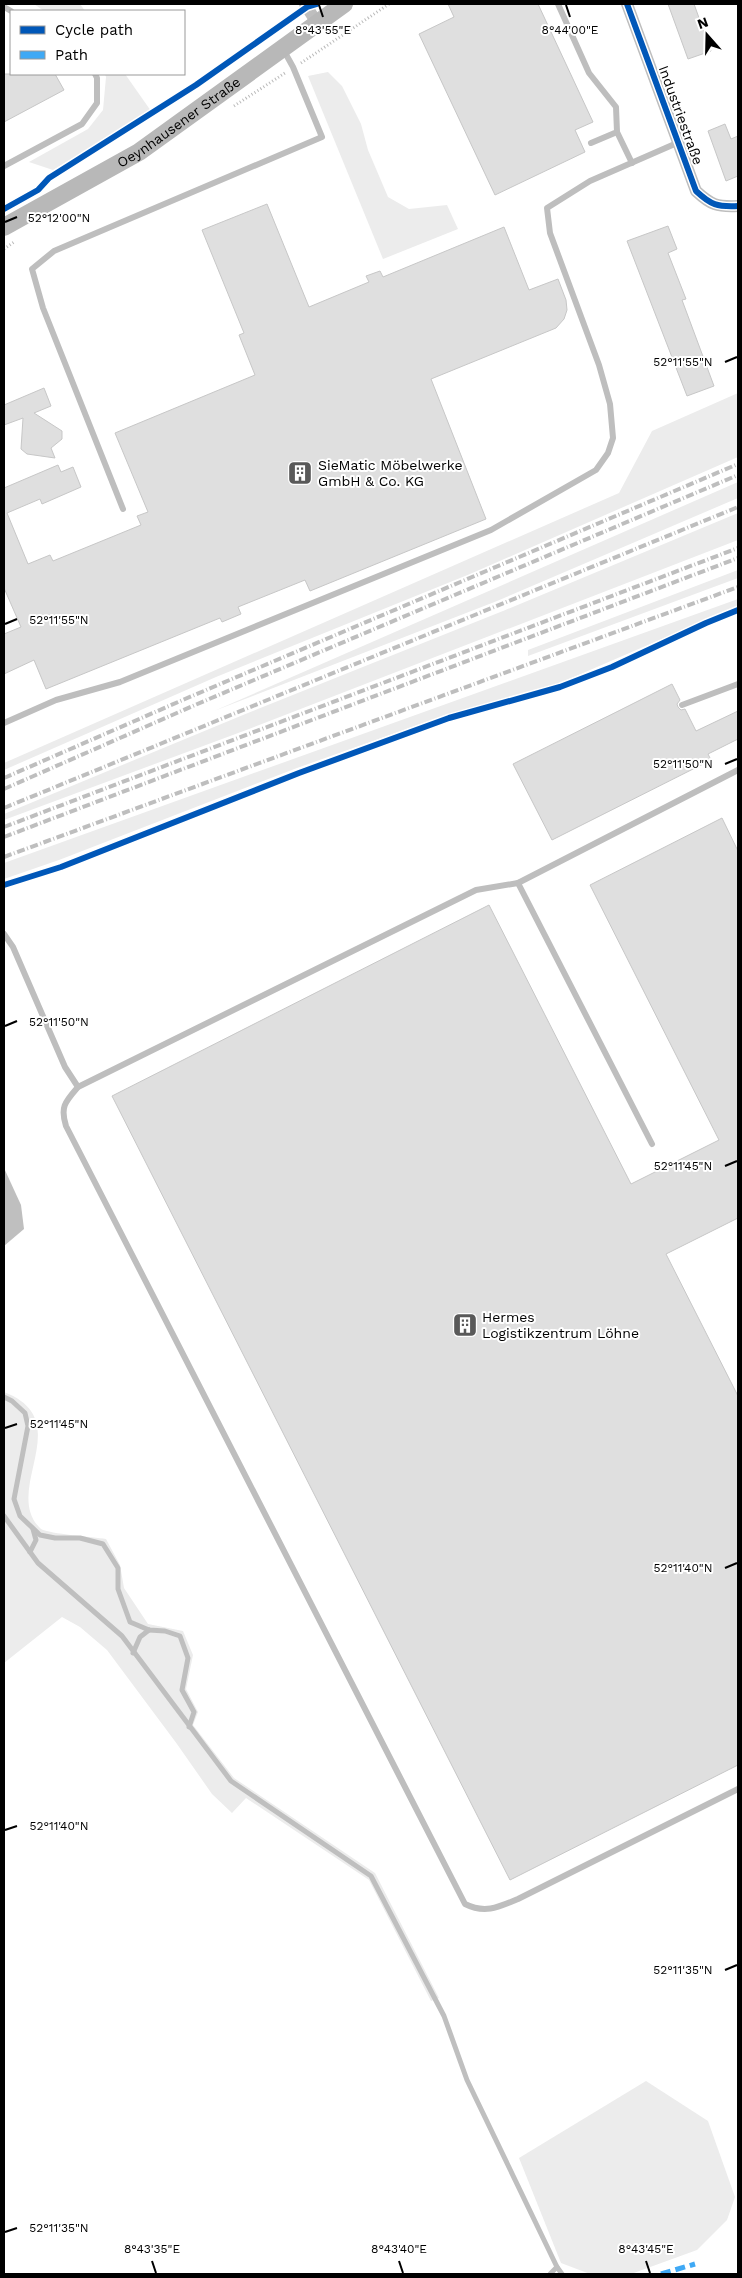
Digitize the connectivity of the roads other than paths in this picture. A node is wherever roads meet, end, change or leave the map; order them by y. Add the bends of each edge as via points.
1 (305, 4) edge
2 (344, 4) edge
3 (558, 4) edge
4 (627, 4) edge
5 (317, 23) junction
6 (283, 48) junction
7 (96, 75) edge
8 (617, 132) junction
9 (591, 143) dead end
10 (677, 143) junction
11 (632, 163) junction
12 (4, 166) edge
13 (738, 206) edge
14 (6, 222) edge
15 (123, 509) dead end
16 (738, 684) edge
17 (682, 704) dead end
18 (4, 723) edge
19 (738, 770) edge
20 (518, 883) junction
21 (4, 934) edge
22 (78, 1087) junction
23 (652, 1144) dead end
24 (738, 1789) edge

1 - 5 street
2 - 5 main road, Oeynhausener Straße
3 - 8 lane via 589,73 616,107
4 - 10 street, Industriestraße
5 - 6 main road, Oeynhausener Straße
6 - 14 main road, Oeynhausener Straße via 139,152
6 - 15 lane via 322,137 54,251 32,269 43,308
7 - 12 lane via 97,103 82,124
8 - 9 lane
8 - 11 lane
10 - 11 lane
10 - 13 street, Industriestraße via 696,190 707,201 719,206
11 - 18 lane via 590,181 547,208 550,233 599,365 610,404 613,438 608,453 596,470 491,530 120,682 56,700
16 - 17 lane
19 - 20 lane
20 - 22 lane via 476,890
20 - 23 lane
21 - 22 lane via 13,947 65,1067
22 - 24 lane via 62,1113 66,1126 465,1904 476,1910 518,1899

